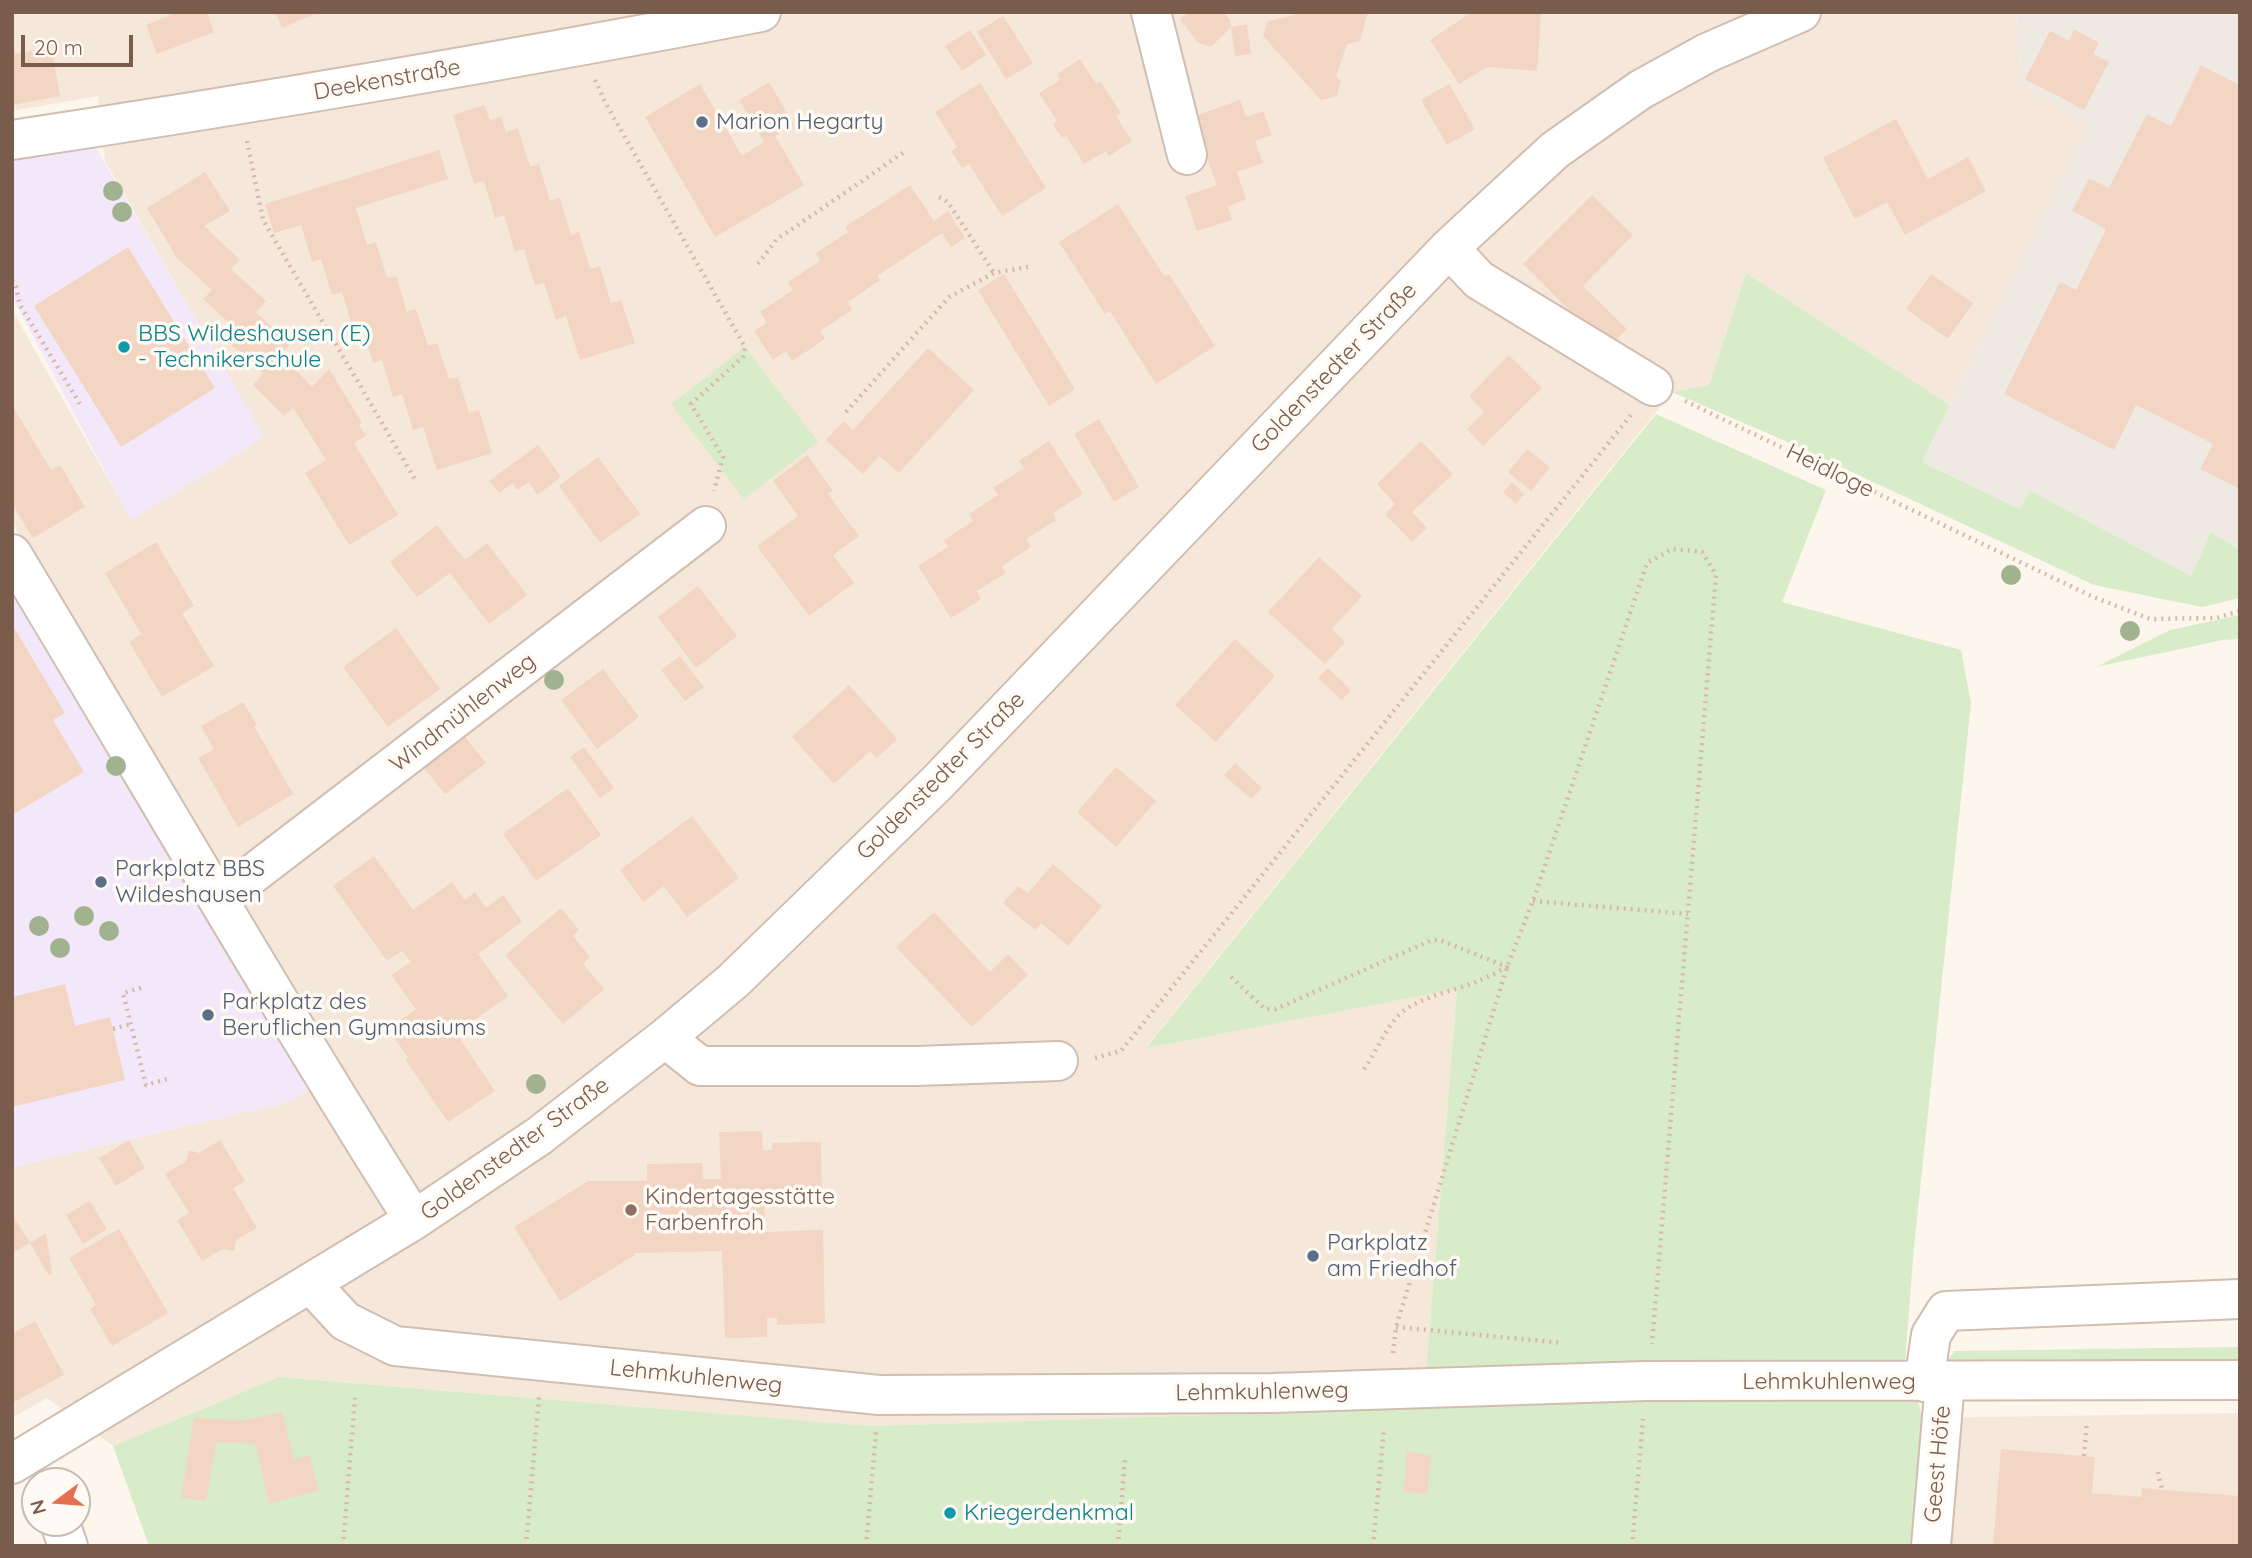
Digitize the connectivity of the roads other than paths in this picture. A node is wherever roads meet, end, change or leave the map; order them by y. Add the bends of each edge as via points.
1 (761, 12) edge
2 (1151, 12) edge
3 (1784, 16) edge
4 (12, 140) edge
5 (1187, 155) dead end
6 (1449, 248) junction
7 (1653, 386) road end
8 (705, 526) road end
9 (12, 554) edge
10 (210, 883) junction
11 (665, 1038) junction
12 (1058, 1061) road end
13 (414, 1220) junction
14 (310, 1283) junction
15 (2240, 1299) edge
16 (2240, 1380) edge
17 (1935, 1382) junction
18 (27, 1466) edge
19 (1931, 1546) edge

1 - 4 street, Deekenstraße via 240,106
2 - 5 street
3 - 6 street, Goldenstedter Straße via 1707,53 1608,112 1555,150
6 - 7 street via 1479,280
6 - 11 street, Goldenstedter Straße via 937,783 733,981
8 - 10 street, Windmühlenweg via 254,873
9 - 10 street
10 - 13 street via 297,1034
11 - 12 street via 700,1066
11 - 13 street, Goldenstedter Straße via 540,1136
13 - 14 street, Goldenstedter Straße
14 - 17 street, Lehmkuhlenweg via 345,1321 395,1346 879,1395 1273,1393 1646,1381
14 - 18 street, Goldenstedter Straße
15 - 17 street, Geest Höfe via 1946,1311 1931,1335
16 - 17 street, Lehmkuhlenweg
17 - 19 street, Geest Höfe

